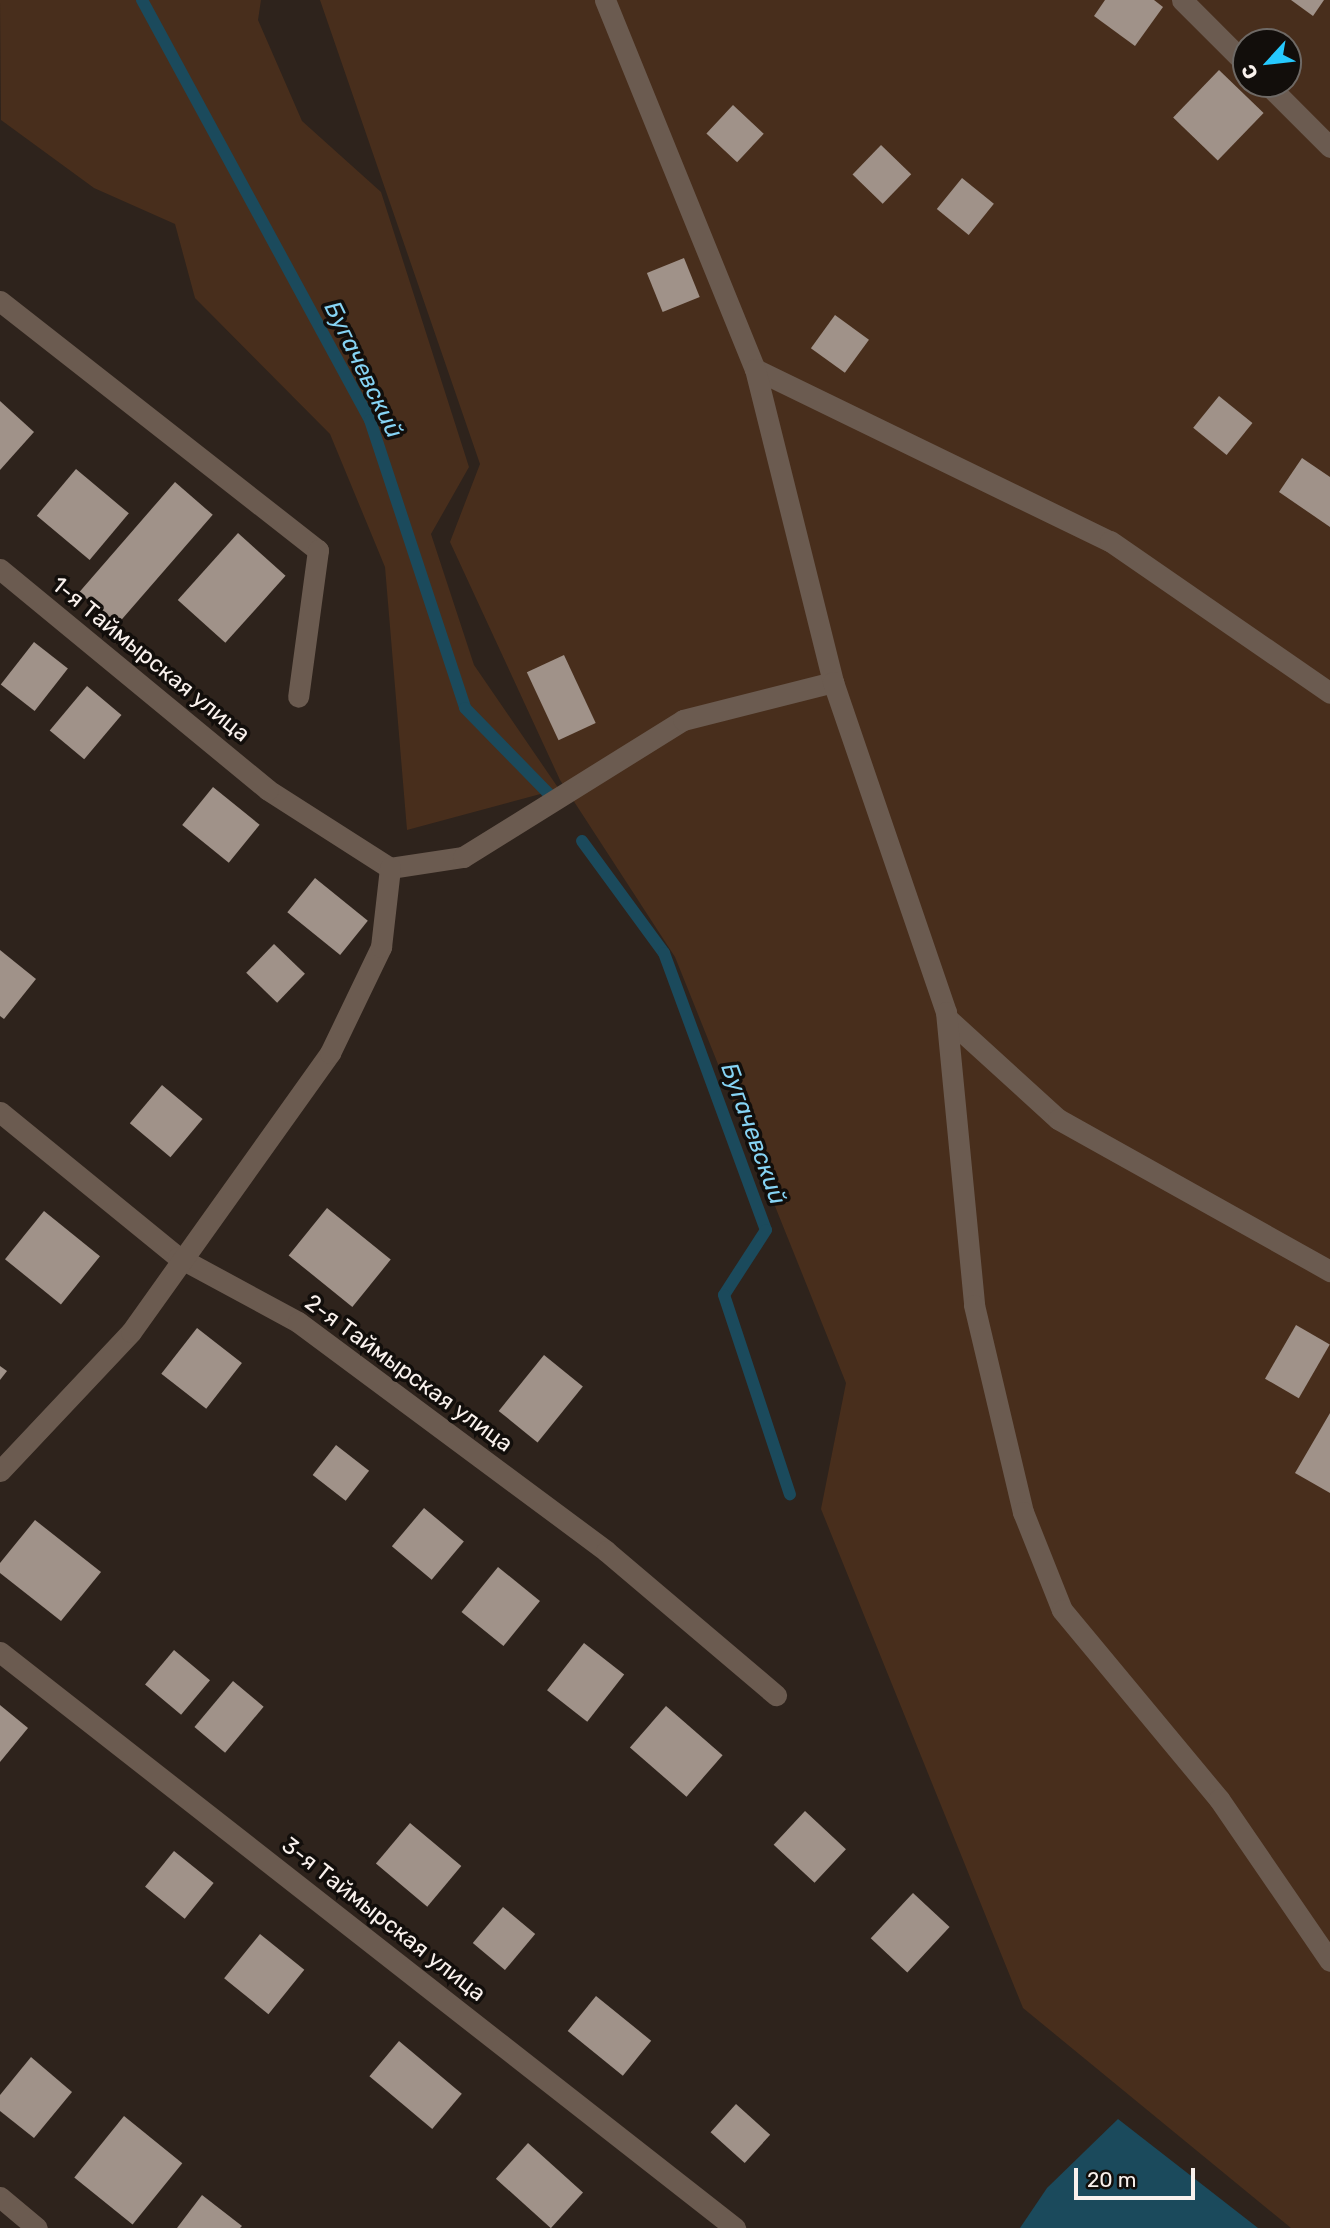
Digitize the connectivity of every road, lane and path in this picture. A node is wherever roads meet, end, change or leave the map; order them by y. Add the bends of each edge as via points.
1 (605, 0) edge
2 (1182, 0) edge
3 (1232, 50) edge
4 (1281, 98) edge
5 (1330, 147) edge
6 (0, 300) edge
7 (755, 369) junction
8 (0, 569) edge
9 (833, 682) junction
10 (1330, 693) edge
11 (298, 697) dead end
12 (390, 868) junction
13 (947, 1018) junction
14 (0, 1112) edge
15 (178, 1257) junction
16 (1330, 1271) edge
17 (0, 1471) edge
18 (0, 1652) edge
19 (776, 1695) dead end
20 (1330, 1961) edge
21 (0, 2197) edge
22 (37, 2228) edge
23 (735, 2228) edge

1 - 7 street
2 - 3 street
4 - 5 street
6 - 11 street via 318,551
7 - 9 street
7 - 10 street via 1110,541
8 - 12 street, 1-я Таймырская улица via 268,790
9 - 12 street via 683,720 463,857
9 - 13 street
12 - 15 street via 381,947 330,1053
13 - 16 street via 1058,1119
13 - 20 street via 974,1305 1023,1512 1062,1610 1219,1799
14 - 15 street, 2-я Таймырская улица
15 - 17 street via 131,1332
15 - 19 street, 2-я Таймырская улица via 298,1322 606,1551
18 - 23 street, 3-я Таймырская улица
21 - 22 street

